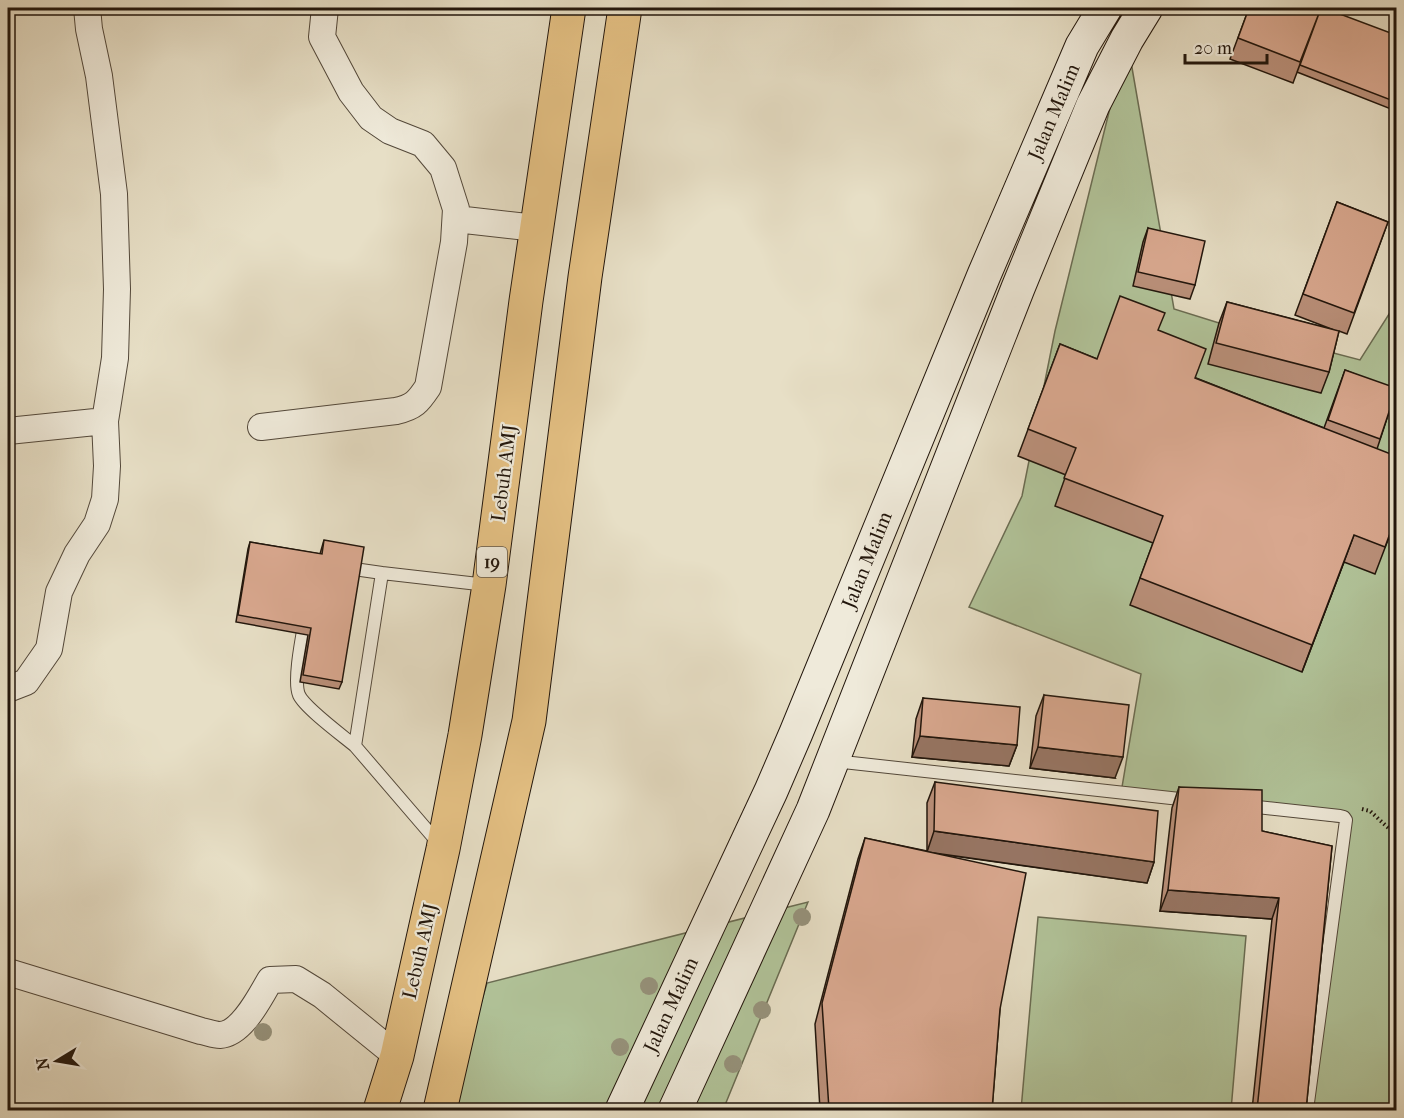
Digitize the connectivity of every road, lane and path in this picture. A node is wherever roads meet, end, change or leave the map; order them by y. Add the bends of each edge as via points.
1 (87, 8) edge
2 (325, 8) edge
3 (569, 8) edge
4 (625, 8) edge
5 (1105, 8) edge
6 (1146, 8) edge
7 (456, 219) junction
8 (536, 228) junction
9 (105, 421) junction
10 (261, 427) dead end
11 (8, 430) edge
12 (330, 566) edge
13 (382, 573) junction
14 (489, 585) junction
15 (306, 607) edge
16 (8, 689) edge
17 (356, 746) junction
18 (832, 761) junction
19 (1202, 801) edge
20 (1236, 805) edge
21 (1344, 817) junction
22 (1396, 835) edge
23 (443, 849) junction
24 (8, 972) edge
25 (397, 1056) junction
26 (380, 1110) edge
27 (440, 1110) edge
28 (622, 1110) edge
29 (675, 1110) edge
30 (1307, 1110) edge

1 - 9 street via 114,194 115,358
2 - 7 street via 322,37 351,92 371,118 390,131 423,144 443,168
3 - 8 highway, Lebuh AMJ / 19
4 - 27 highway via 585,277 529,721
5 - 28 main road, Jalan Malim via 1082,46 984,274 779,772
6 - 18 main road, Jalan Malim via 1093,105
7 - 8 street
7 - 10 street via 428,387 420,399 410,408 396,411
8 - 14 highway, Lebuh AMJ / 19
9 - 11 street
9 - 16 street via 105,499 97,524 77,554 60,591 49,649 26,682
12 - 13 lane
13 - 14 lane
13 - 17 lane
14 - 23 highway, Lebuh AMJ / 19
15 - 17 lane via 296,683 299,696
17 - 23 lane
18 - 19 lane
18 - 29 main road, Jalan Malim
20 - 21 lane
21 - 22 path via 1363,808
21 - 30 lane
23 - 25 highway, Lebuh AMJ / 19
24 - 25 street via 201,1032 222,1035 240,1026 270,980 296,979
25 - 26 highway, Lebuh AMJ / 19

